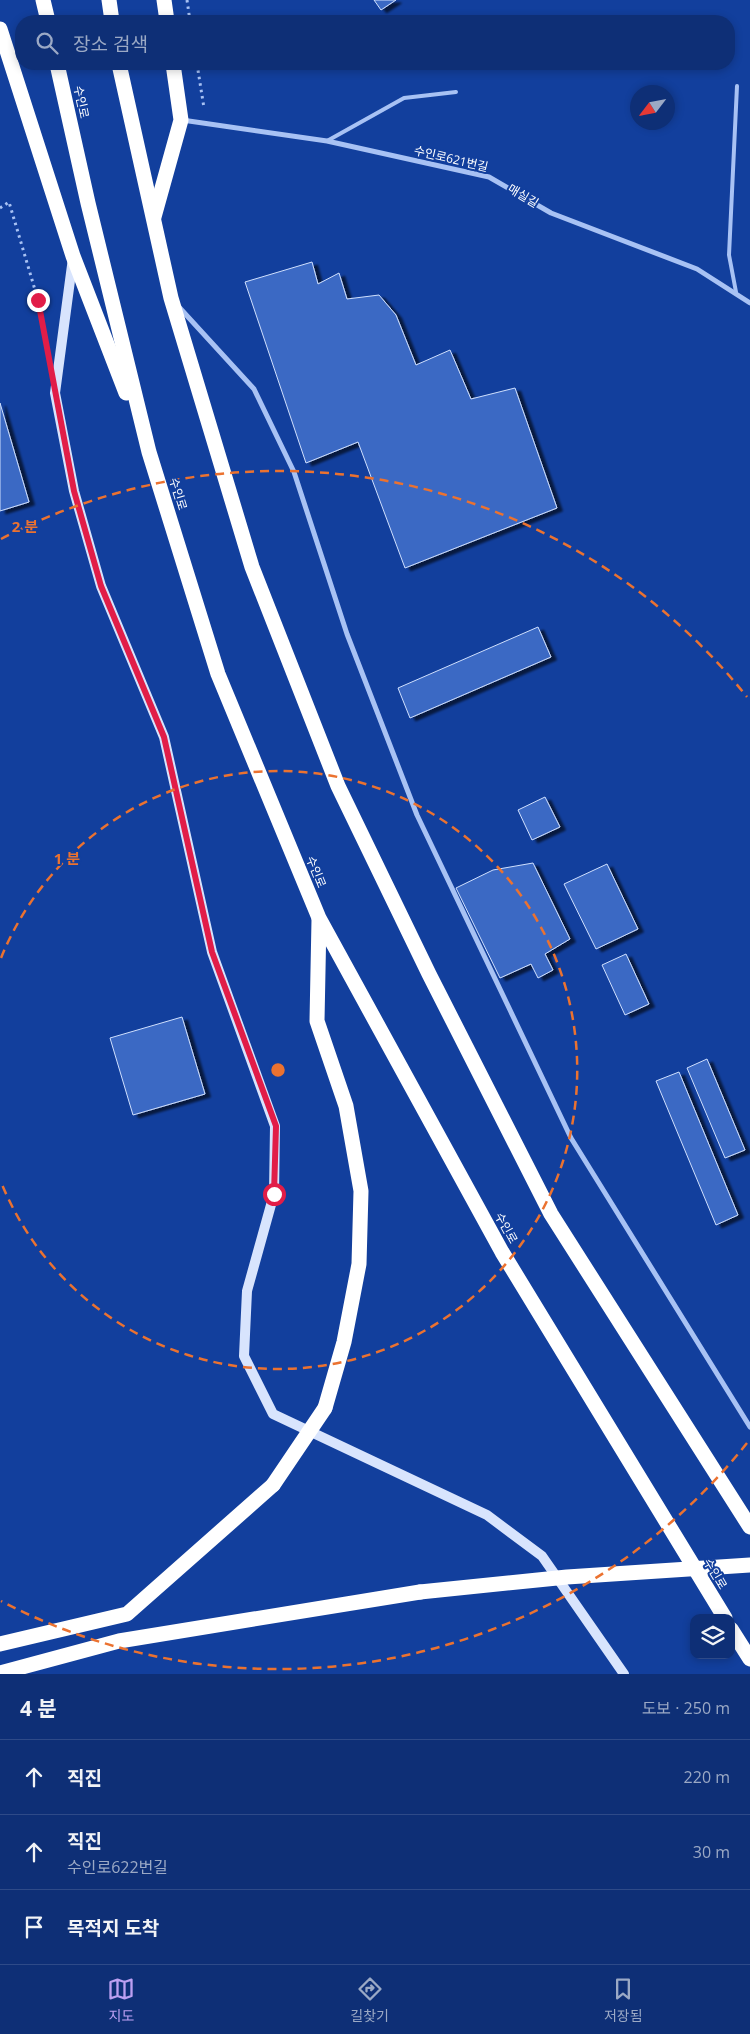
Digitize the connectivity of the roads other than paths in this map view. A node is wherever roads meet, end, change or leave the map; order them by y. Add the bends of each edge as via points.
1 (43, 0) edge
2 (109, 0) edge
3 (164, 0) edge
4 (47, 15) edge
5 (111, 15) edge
6 (166, 15) edge
7 (0, 29) edge
8 (58, 70) edge
9 (120, 70) edge
10 (174, 70) edge
11 (737, 86) dead end
12 (456, 92) dead end
13 (181, 120) junction
14 (326, 141) junction
15 (154, 218) junction
16 (73, 256) junction
17 (736, 292) junction
18 (171, 298) junction
19 (750, 302) edge
20 (149, 452) junction
21 (319, 918) junction
22 (750, 1427) edge
23 (750, 1527) edge
24 (750, 1565) edge
25 (723, 1614) edge
26 (735, 1635) edge
27 (0, 1644) edge
28 (750, 1659) edge
29 (0, 1673) edge
30 (624, 1674) edge

1 - 4 highway
2 - 5 highway
3 - 6 highway
7 - 16 highway
8 - 20 highway, 수인로
9 - 15 highway
10 - 13 highway
11 - 17 lane via 730,255
12 - 14 lane via 404,98
13 - 14 street, 수인로621번길
13 - 15 highway
14 - 17 street, 수인로621번길 via 489,177 552,213 697,269
15 - 18 highway
16 - 20 highway
16 - 30 street via 55,393 74,491 101,586 164,737 212,952 276,1126 274,1194 247,1291 244,1356 273,1414 487,1515 542,1556
17 - 19 street, 수인로621번길
18 - 22 street via 254,389 294,472 347,634 417,815 567,1129
18 - 23 highway via 252,567 338,786 551,1214
20 - 21 highway, 수인로 via 218,674
21 - 25 highway, 수인로 via 502,1252
21 - 27 highway, bridge via 317,1021 346,1106 361,1191 359,1264 344,1342 325,1408 273,1485 127,1614
24 - 29 highway, bridge via 567,1577 420,1592 119,1641
26 - 28 highway

